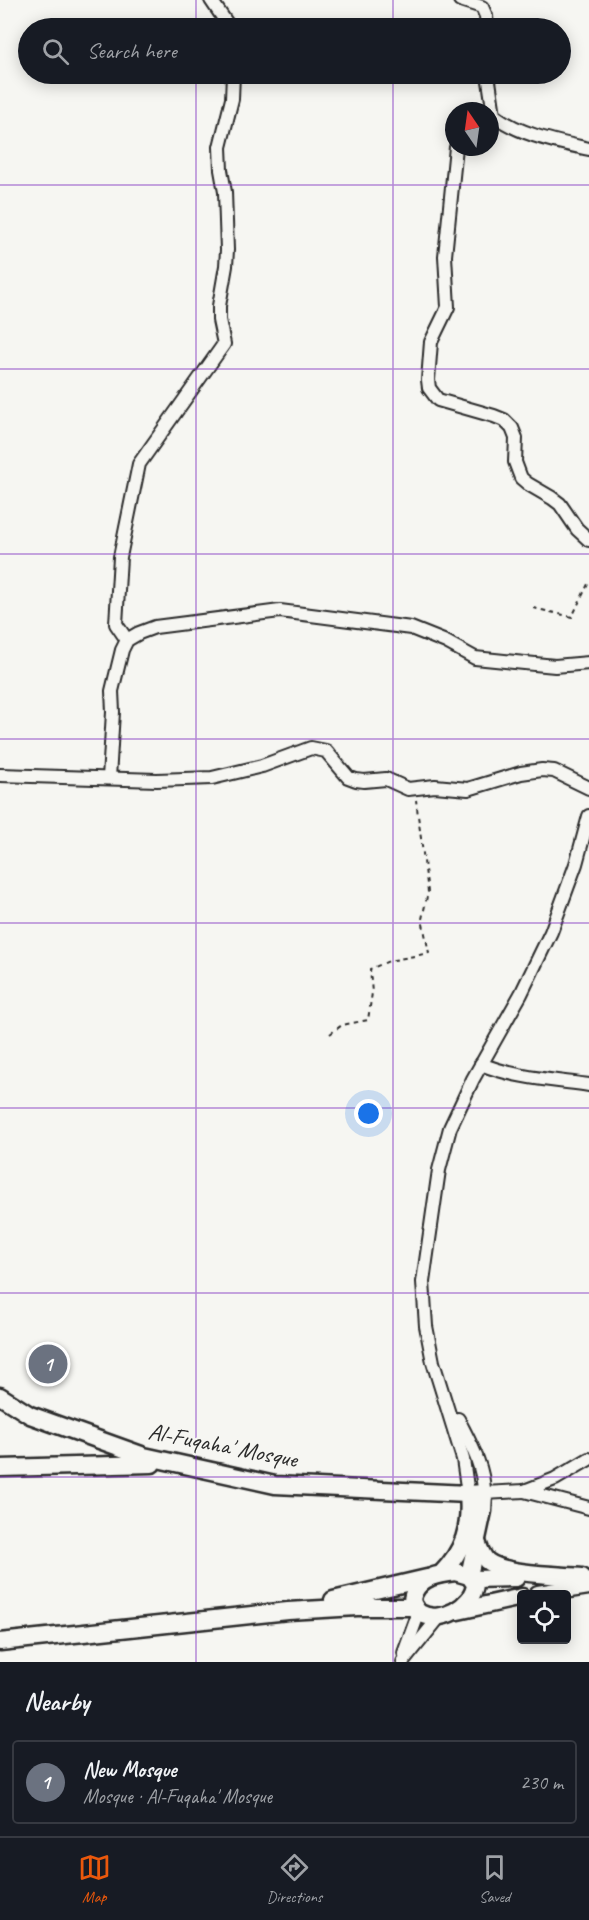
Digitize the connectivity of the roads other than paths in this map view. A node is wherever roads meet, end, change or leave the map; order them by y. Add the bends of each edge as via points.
1 (211, 0) edge
2 (460, 0) edge
3 (223, 18) edge
4 (486, 18) edge
5 (233, 84) edge
6 (489, 84) edge
7 (492, 102) edge
8 (499, 121) edge
9 (589, 149) edge
10 (455, 156) edge
11 (589, 540) edge
12 (127, 640) junction
13 (589, 663) edge
14 (0, 775) edge
15 (109, 778) junction
16 (589, 788) edge
17 (589, 816) edge
18 (481, 1064) junction
19 (589, 1085) edge
20 (442, 1388) junction
21 (0, 1396) edge
22 (589, 1459) edge
23 (191, 1466) junction
24 (0, 1468) edge
25 (524, 1491) junction
26 (476, 1494) junction
27 (589, 1508) edge
28 (476, 1539) junction
29 (436, 1575) junction
30 (471, 1578) junction
31 (587, 1580) edge
32 (552, 1590) edge
33 (517, 1599) edge
34 (417, 1610) junction
35 (288, 1611) junction
36 (447, 1613) junction
37 (0, 1642) edge
38 (402, 1662) edge

1 - 3 street
2 - 4 street via 482,7
5 - 12 street via 220,159 227,250 219,306 224,344 139,464 120,557 116,624
6 - 7 street
8 - 9 street
10 - 11 street via 445,256 448,307 431,342 429,388 438,400 495,416 508,424 516,438 515,462 521,478 560,504 576,529
12 - 13 street via 155,627 280,611 411,628 475,658 555,666
12 - 15 street via 112,691
14 - 15 street
15 - 16 street via 212,778 311,748 326,752 348,777 386,779 414,789 468,789 542,770 554,771
17 - 18 street via 551,932
18 - 19 street via 518,1075
18 - 20 street via 450,1128 439,1170 424,1270 428,1342
20 - 26 street
20 - 26 street via 481,1467 484,1479
21 - 23 street, Al-Fuqaha' Mosque via 30,1415 144,1455
22 - 25 street
23 - 24 street via 145,1463
23 - 26 street, Al-Fuqaha' Mosque via 275,1485
25 - 26 street
25 - 27 street
26 - 28 street via 483,1511
26 - 29 street via 459,1551 451,1564
28 - 30 street
28 - 31 street via 484,1557 499,1567
29 - 30 street via 455,1572
29 - 34 street via 414,1591 412,1600
29 - 35 street
30 - 31 street
30 - 36 street via 475,1584 473,1595 462,1608
31 - 32 street
33 - 36 street
34 - 35 street via 357,1607
34 - 36 street via 427,1616
34 - 38 street
35 - 37 street
36 - 38 street

